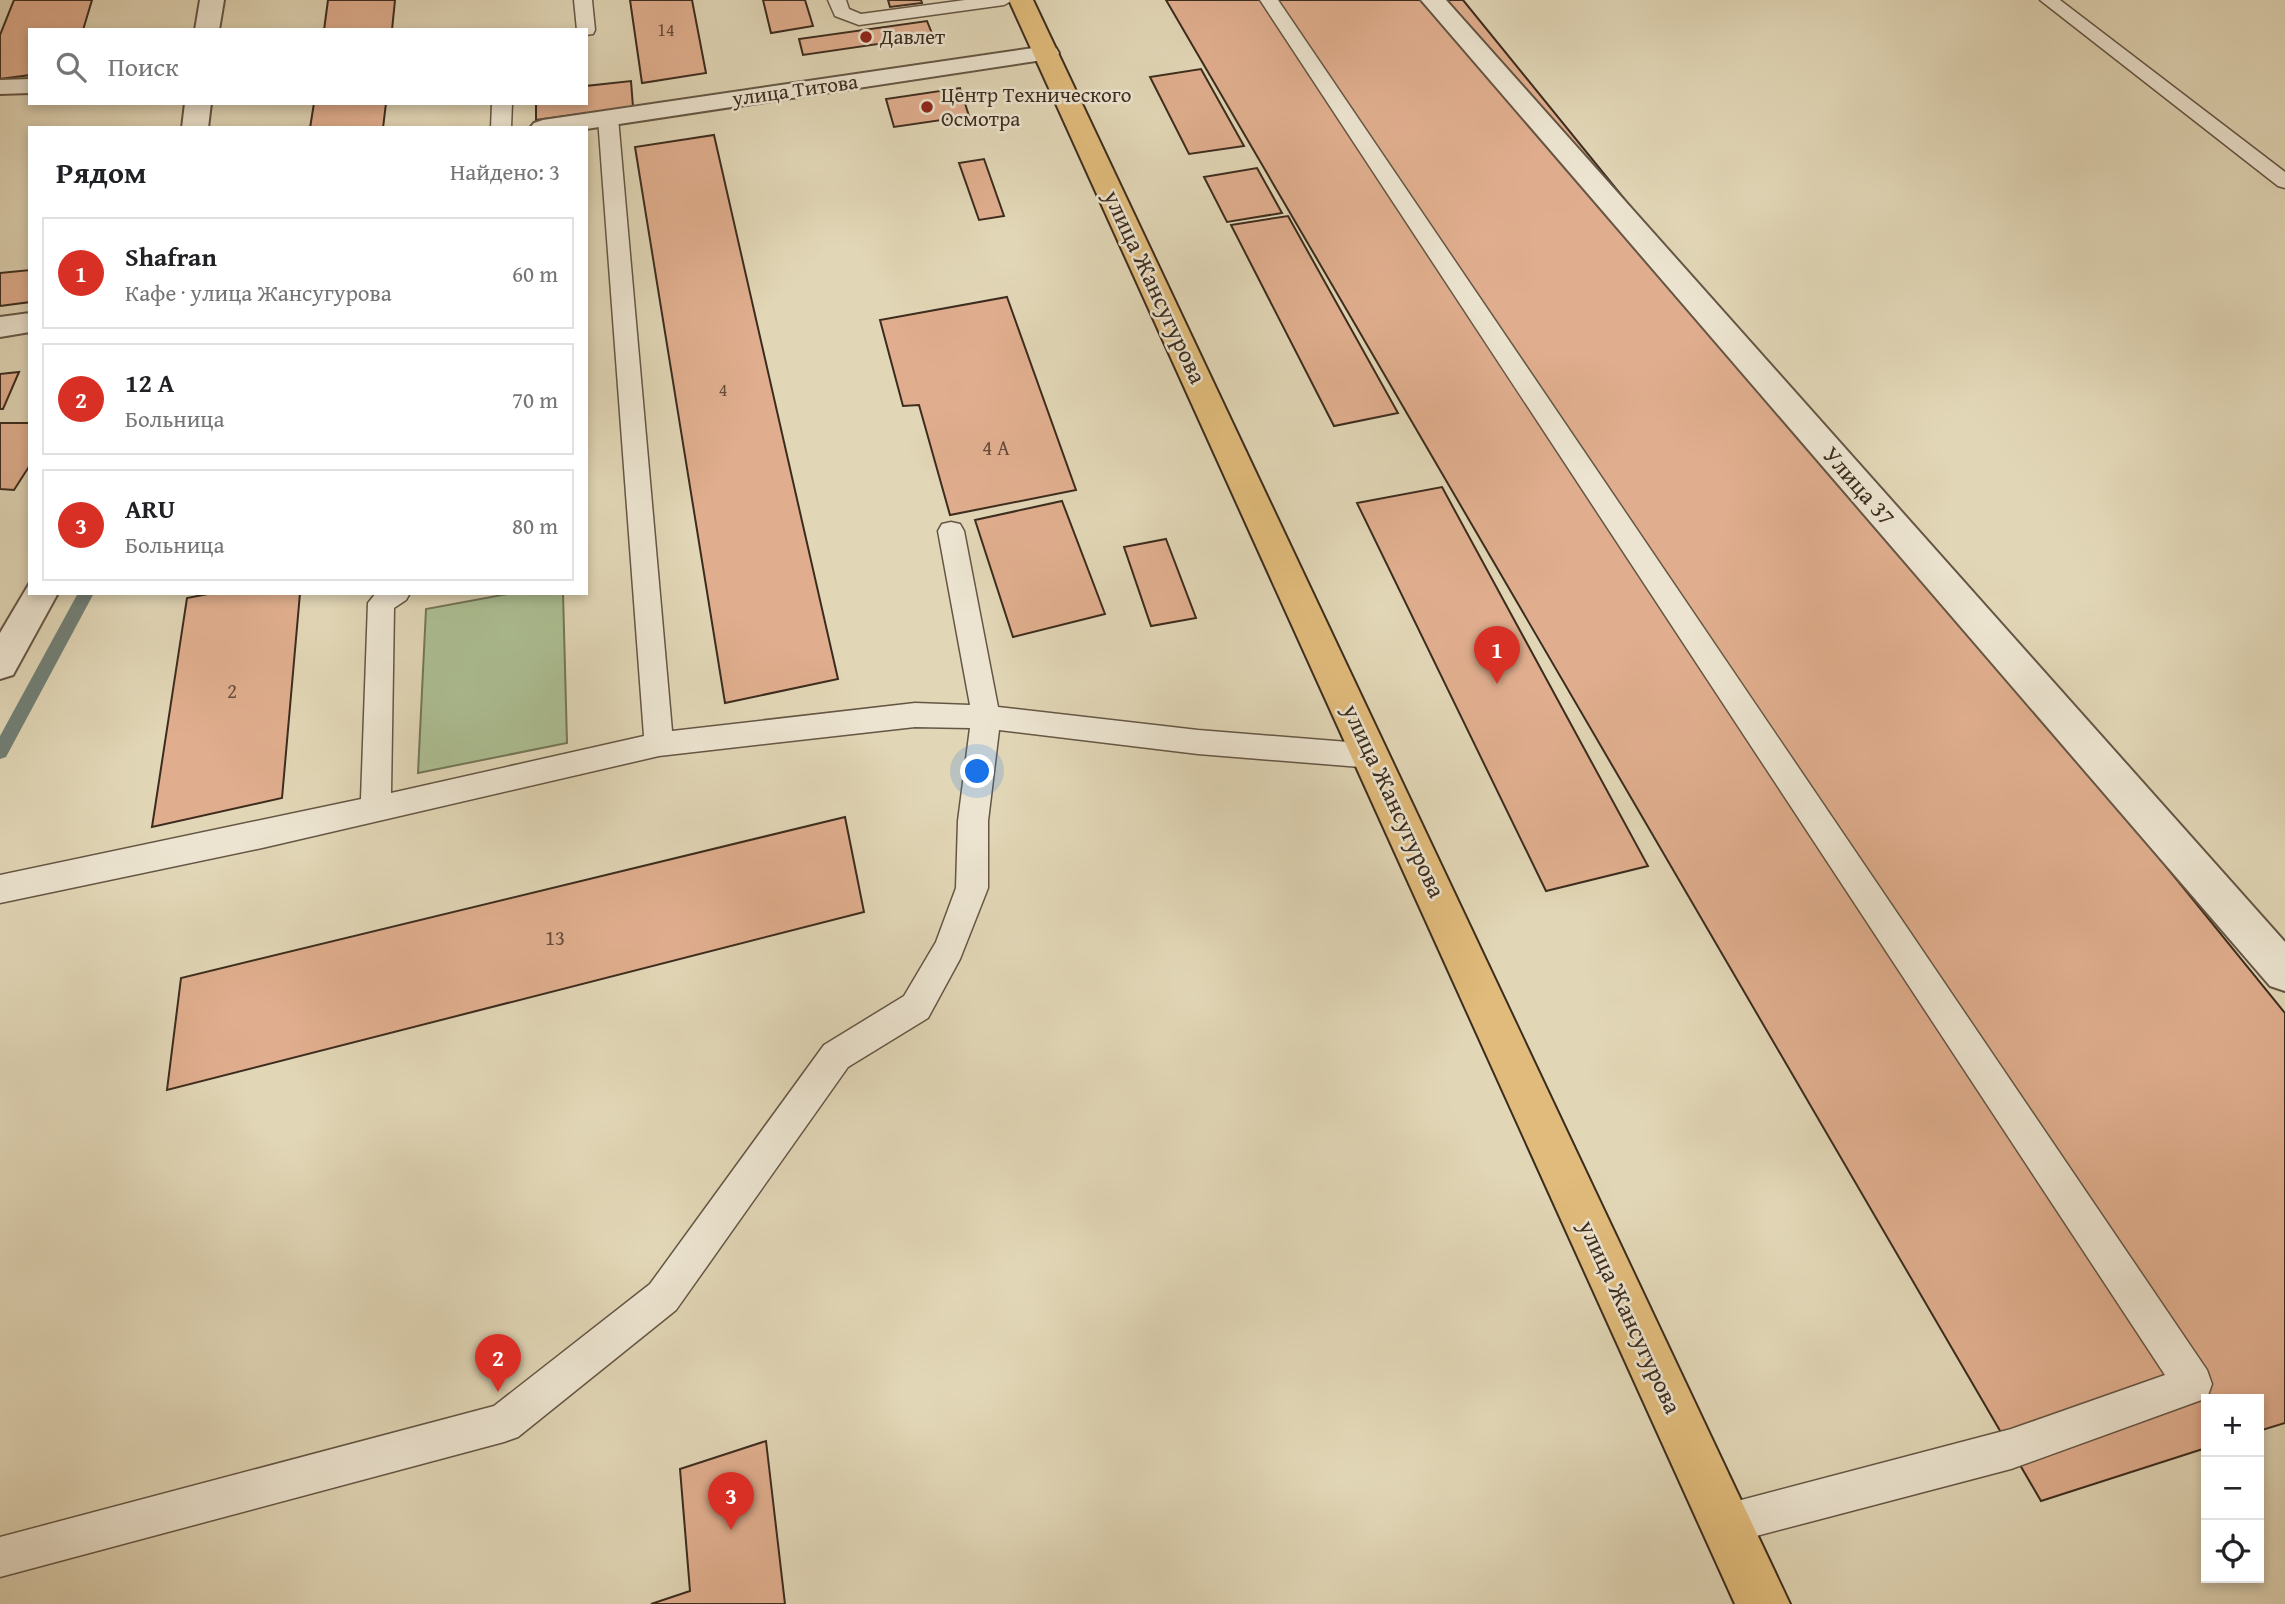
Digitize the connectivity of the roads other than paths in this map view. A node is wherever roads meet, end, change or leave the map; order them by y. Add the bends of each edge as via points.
1 (212, 0) edge
2 (583, 0) edge
3 (838, 0) edge
4 (1004, 0) edge
5 (1021, 0) edge
6 (1269, 0) edge
7 (1433, 0) edge
8 (2049, 0) edge
9 (207, 28) edge
10 (586, 28) edge
11 (1047, 53) junction
12 (28, 86) edge
13 (0, 87) edge
14 (198, 105) edge
15 (502, 105) edge
16 (608, 118) junction
17 (195, 126) edge
18 (501, 126) edge
19 (555, 126) edge
20 (2285, 181) edge
21 (28, 322) edge
22 (0, 327) edge
23 (951, 531) dead end
24 (40, 595) edge
25 (394, 595) edge
26 (0, 665) edge
27 (986, 717) junction
28 (659, 744) junction
29 (1373, 756) junction
30 (376, 806) junction
31 (0, 889) edge
32 (2285, 972) edge
33 (1726, 1524) junction
34 (0, 1557) edge
35 (1763, 1604) edge

1 - 9 street
2 - 10 lane
3 - 4 lane via 841,12 859,20
5 - 11 main road, улица Жансугурова
6 - 33 lane via 2193,1384 2011,1449
7 - 32 street, Улица 37
8 - 20 lane
11 - 16 street, улица Титова
11 - 29 main road, улица Жансугурова
12 - 13 street
14 - 17 street
15 - 18 lane
16 - 19 street, улица Титова
16 - 28 lane
21 - 22 street
23 - 27 lane
24 - 26 street
25 - 30 lane via 381,603
27 - 28 lane via 915,716
27 - 29 lane via 1198,742
27 - 34 lane via 973,821 972,888 949,949 916,1007 836,1056 663,1297 504,1423
28 - 30 lane
29 - 33 main road, улица Жансугурова
30 - 31 lane via 262,835
33 - 35 main road, улица Жансугурова

